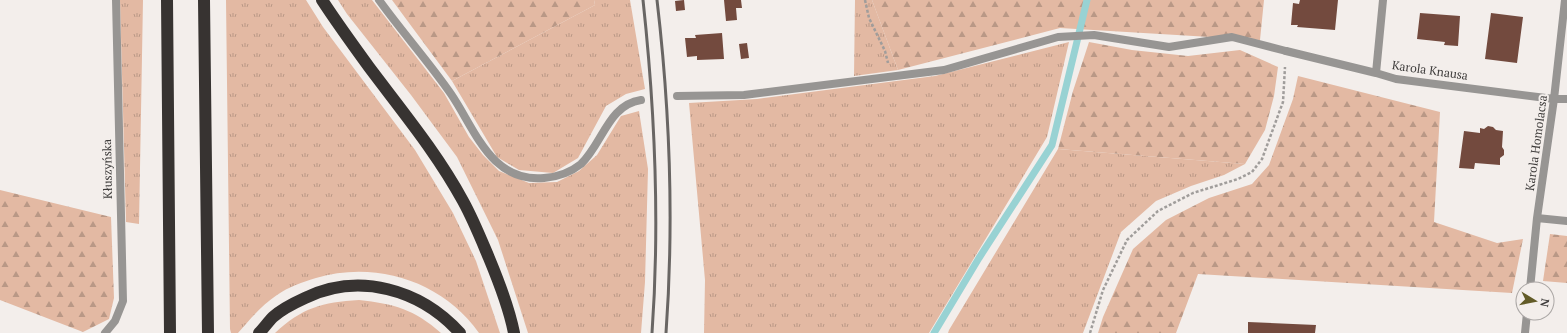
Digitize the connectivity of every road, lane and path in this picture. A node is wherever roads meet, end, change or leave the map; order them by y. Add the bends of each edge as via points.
1 (116, 0) edge
2 (167, 0) edge
3 (204, 0) edge
4 (322, 0) edge
5 (379, 0) edge
6 (866, 0) edge
7 (1383, 0) edge
8 (1564, 0) edge
9 (1286, 51) junction
10 (1376, 73) junction
11 (891, 77) junction
12 (678, 96) dead end
13 (1554, 99) junction
14 (1567, 99) edge
15 (641, 100) dead end
16 (1536, 218) junction
17 (1567, 221) edge
18 (1531, 281) edge
19 (1526, 321) edge
20 (104, 333) edge
21 (170, 333) edge
22 (208, 333) edge
23 (259, 333) edge
24 (460, 333) edge
25 (514, 333) edge
26 (1090, 333) edge
27 (1525, 333) edge

1 - 20 street, Kłuszyńska via 123,301 115,321
2 - 21 highway
3 - 22 highway
4 - 25 highway via 369,67 402,108 462,200 498,280
5 - 15 street via 451,94 482,147 498,162 519,175 551,178 580,165 618,112 632,101
6 - 11 path via 869,18 885,51
7 - 10 street, Karola Knausa
8 - 13 street, Karola Homolacsa
9 - 10 street
9 - 11 street via 1232,37 1169,47 1094,35 1078,35 1058,37 944,70
9 - 26 path via 1283,102 1262,159 1252,172 1238,179 1193,193 1158,211 1127,240 1103,290
10 - 13 street, Karola Knausa via 1396,79
11 - 12 street via 744,95
13 - 14 street, Karola Knausa
13 - 16 street, Karola Homolacsa
16 - 17 street
16 - 18 street, Karola Homolacsa
19 - 27 street
23 - 24 highway via 274,316 294,302 317,292 342,286 386,288 405,294 428,305

